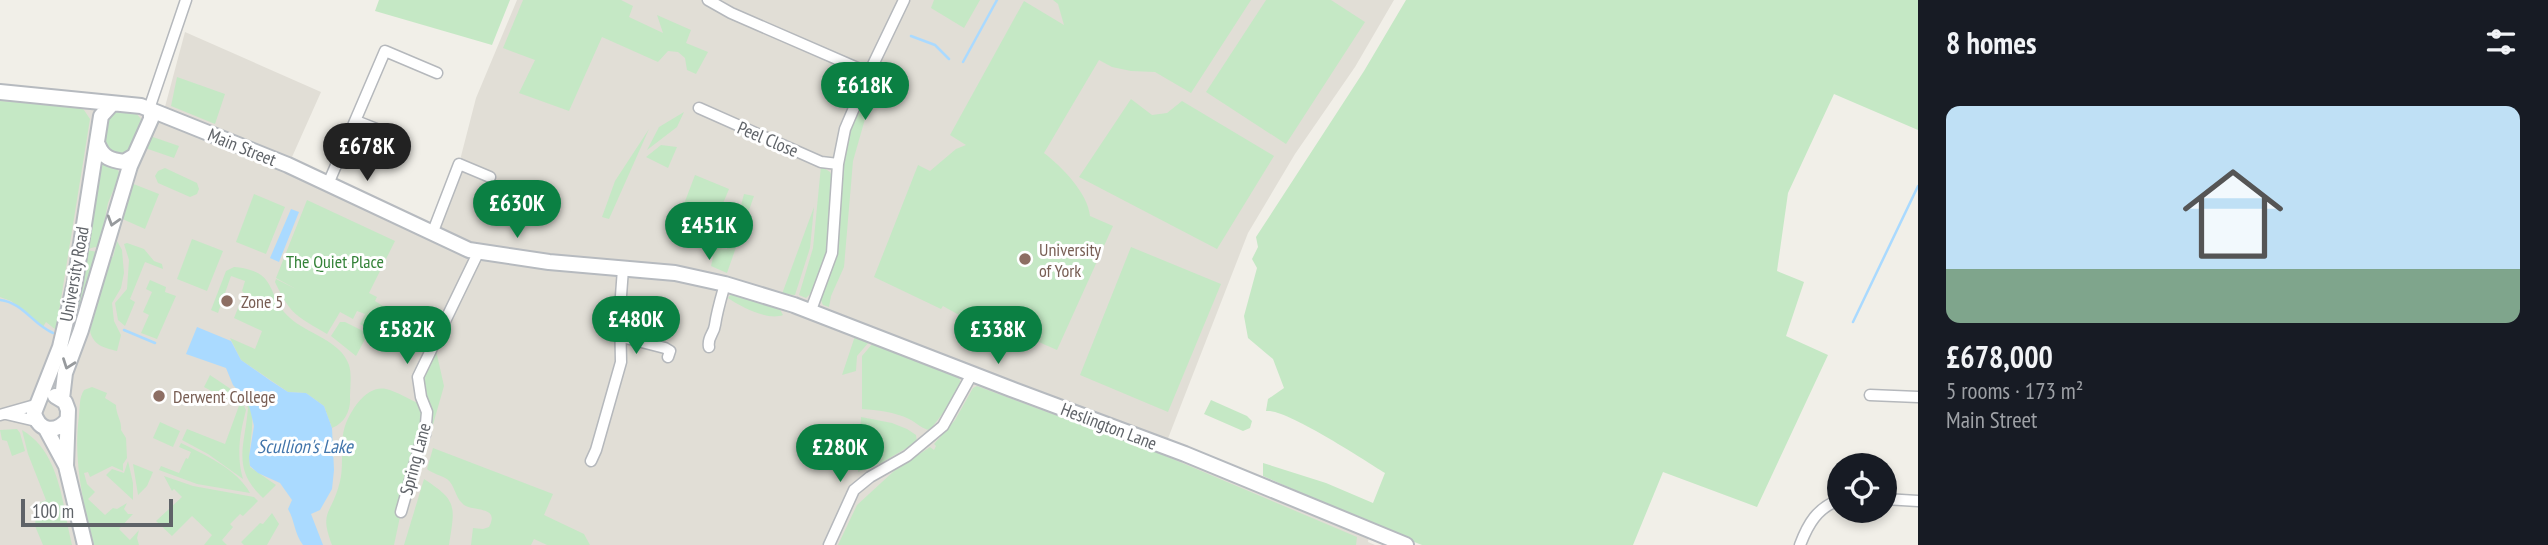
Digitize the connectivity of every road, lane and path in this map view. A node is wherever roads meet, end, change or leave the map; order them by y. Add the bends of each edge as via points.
1 (186, 0) edge
2 (708, 0) edge
3 (904, 0) edge
4 (438, 73) dead end
5 (869, 73) junction
6 (0, 92) edge
7 (89, 101) junction
8 (112, 104) junction
9 (699, 108) dead end
10 (150, 110) junction
11 (101, 116) junction
12 (356, 121) junction
13 (148, 127) junction
14 (195, 127) junction
15 (402, 139) dead end
16 (97, 145) junction
17 (134, 156) junction
18 (838, 164) junction
19 (490, 177) dead end
20 (328, 184) junction
21 (432, 234) junction
22 (478, 253) junction
23 (623, 269) junction
24 (725, 284) junction
25 (811, 310) junction
26 (622, 337) junction
27 (709, 347) dead end
28 (668, 357) dead end
29 (972, 374) junction
30 (1870, 395) dead end
31 (1918, 397) edge
32 (62, 399) junction
33 (38, 402) junction
34 (3, 414) edge
35 (67, 420) junction
36 (41, 425) junction
37 (591, 461) dead end
38 (66, 466) junction
39 (1897, 500) edge
40 (1918, 501) edge
41 (1827, 506) edge
42 (401, 512) dead end
43 (85, 545) edge
44 (829, 545) edge
45 (1406, 545) edge
46 (1800, 545) edge

1 - 10 street
2 - 5 street
3 - 5 street
4 - 12 street via 384,51
5 - 18 street via 845,129
6 - 7 street
7 - 8 street
7 - 11 street
8 - 10 street
8 - 11 street
9 - 18 street, Peel Close via 821,162
10 - 13 street, University Road
10 - 14 street, Main Street
11 - 16 street, University Road
12 - 15 street
12 - 20 street
13 - 14 street, Main Street via 164,120
13 - 17 street, University Road
14 - 20 street, Main Street
16 - 17 street via 110,160 124,162
16 - 33 street, University Road via 75,282 60,347
17 -> 32 street, University Road via 65,373
18 - 25 street via 832,253
19 - 21 street via 459,164
20 - 21 street, Main Street
21 - 22 street, Main Street
22 - 23 street, Main Street
22 - 42 street, Spring Lane via 418,377 427,419 425,435
23 - 24 street, Main Street via 675,273
23 - 26 street
24 - 25 street, Main Street
24 - 27 street
25 - 29 street, Heslington Lane
26 - 28 street via 665,348 670,351
26 - 37 street via 621,362
29 - 44 street via 943,426 854,490
29 - 45 street, Heslington Lane via 1185,454
30 - 31 street
32 - 33 street via 47,396
32 - 35 street
33 - 34 street
33 - 36 street via 34,413
34 - 36 street
35 - 36 street via 54,429
35 - 38 street
36 - 38 street
38 - 43 street
39 - 40 street
41 - 46 street via 1813,518

